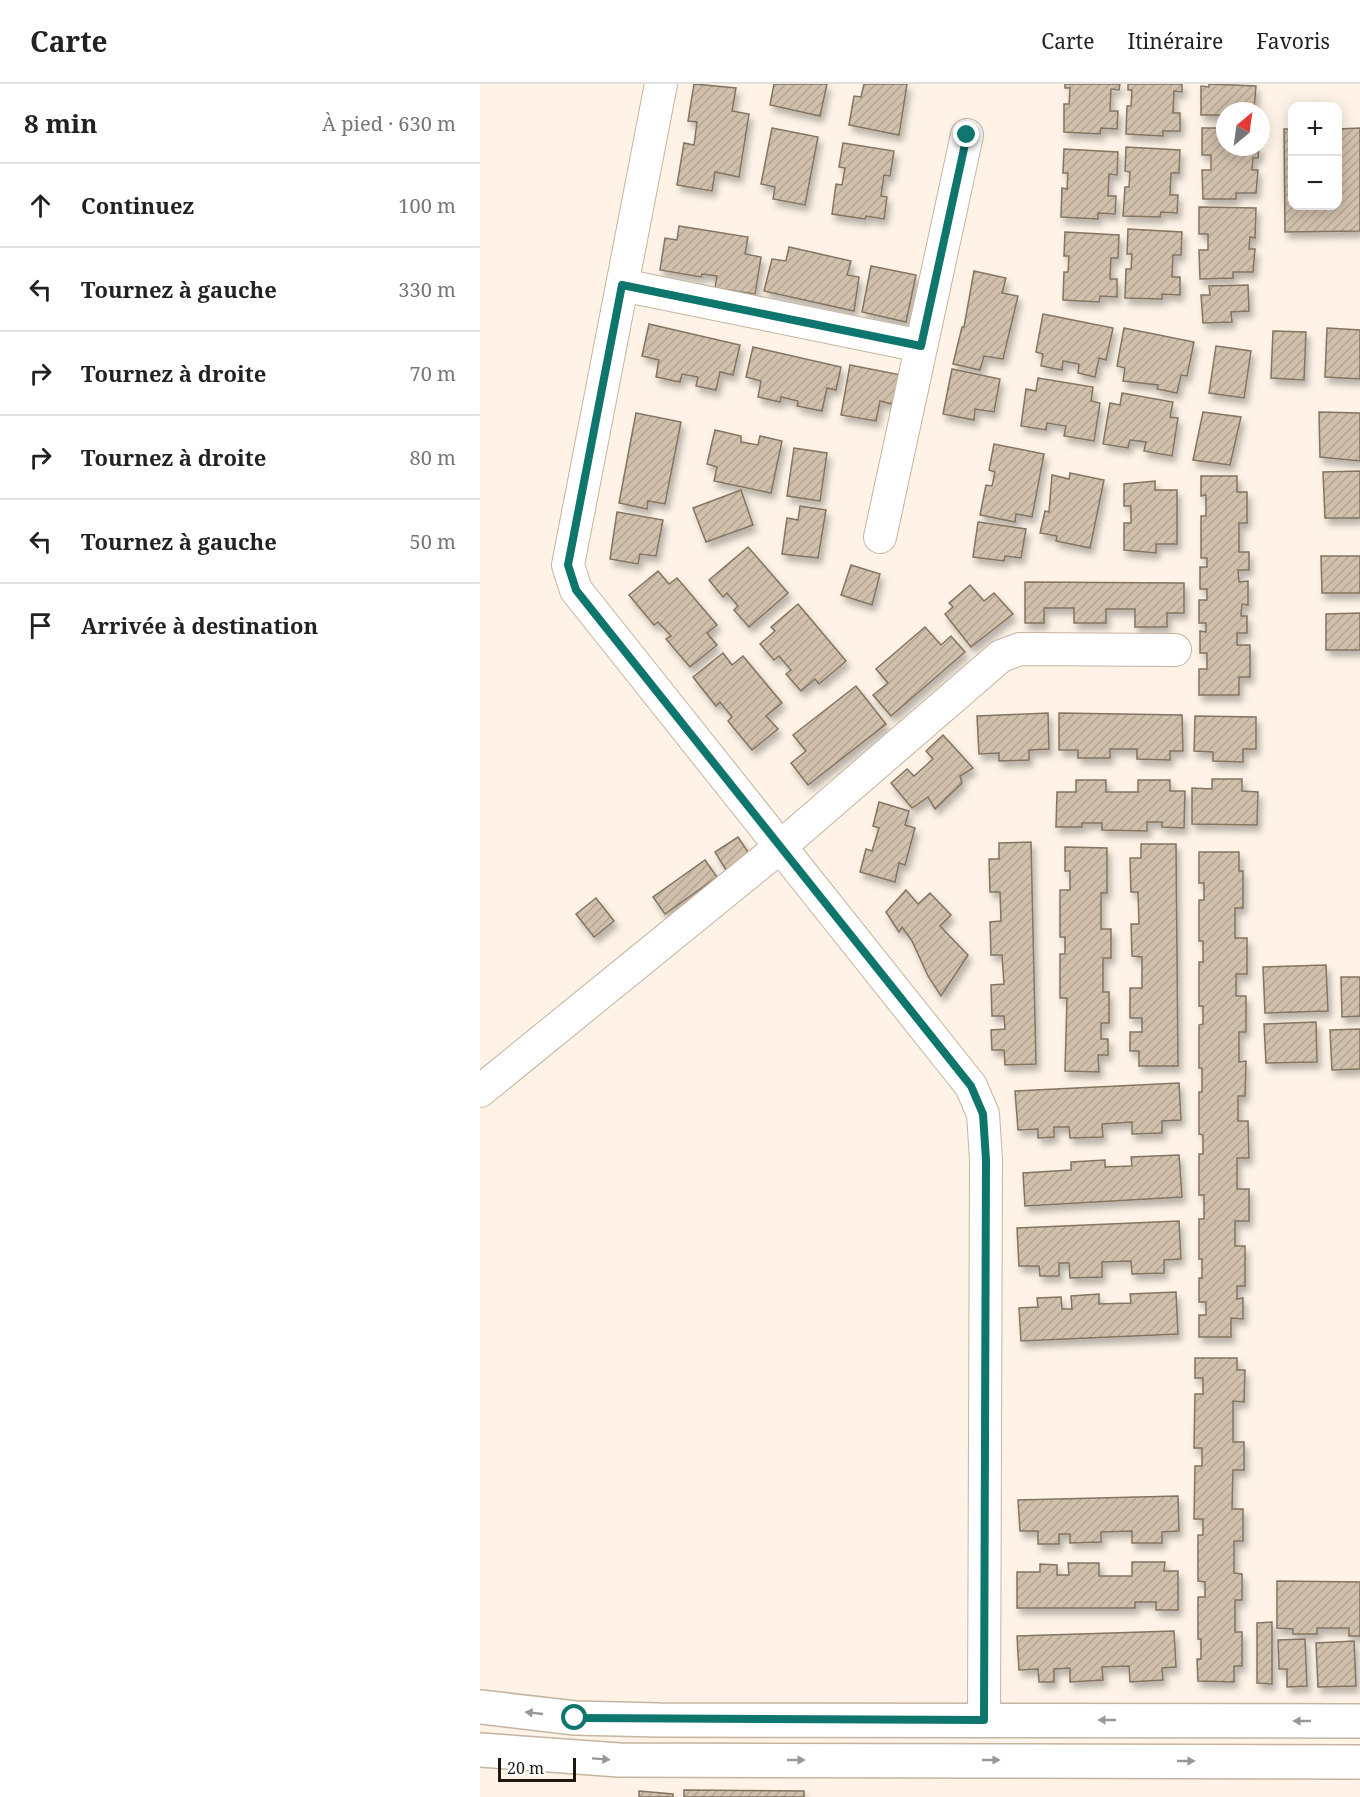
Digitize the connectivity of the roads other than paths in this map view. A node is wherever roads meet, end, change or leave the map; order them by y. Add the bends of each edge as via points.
1 (661, 84) edge
2 (967, 135) dead end
3 (622, 285) junction
4 (921, 346) junction
5 (880, 537) dead end
6 (1175, 650) dead end
7 (780, 847) junction
8 (480, 1091) edge
9 (480, 1707) edge
10 (984, 1720) junction
11 (1360, 1721) edge
12 (480, 1750) edge
13 (1360, 1762) edge

1 - 3 street
2 - 4 street
3 - 4 street
3 - 7 street via 568,565 576,590
4 - 5 street
6 - 7 street via 1020,648 1001,656
7 - 8 street
7 - 10 street via 971,1086 983,1114
10 -> 9 street via 575,1718
11 -> 10 street
12 -> 13 street via 619,1760

